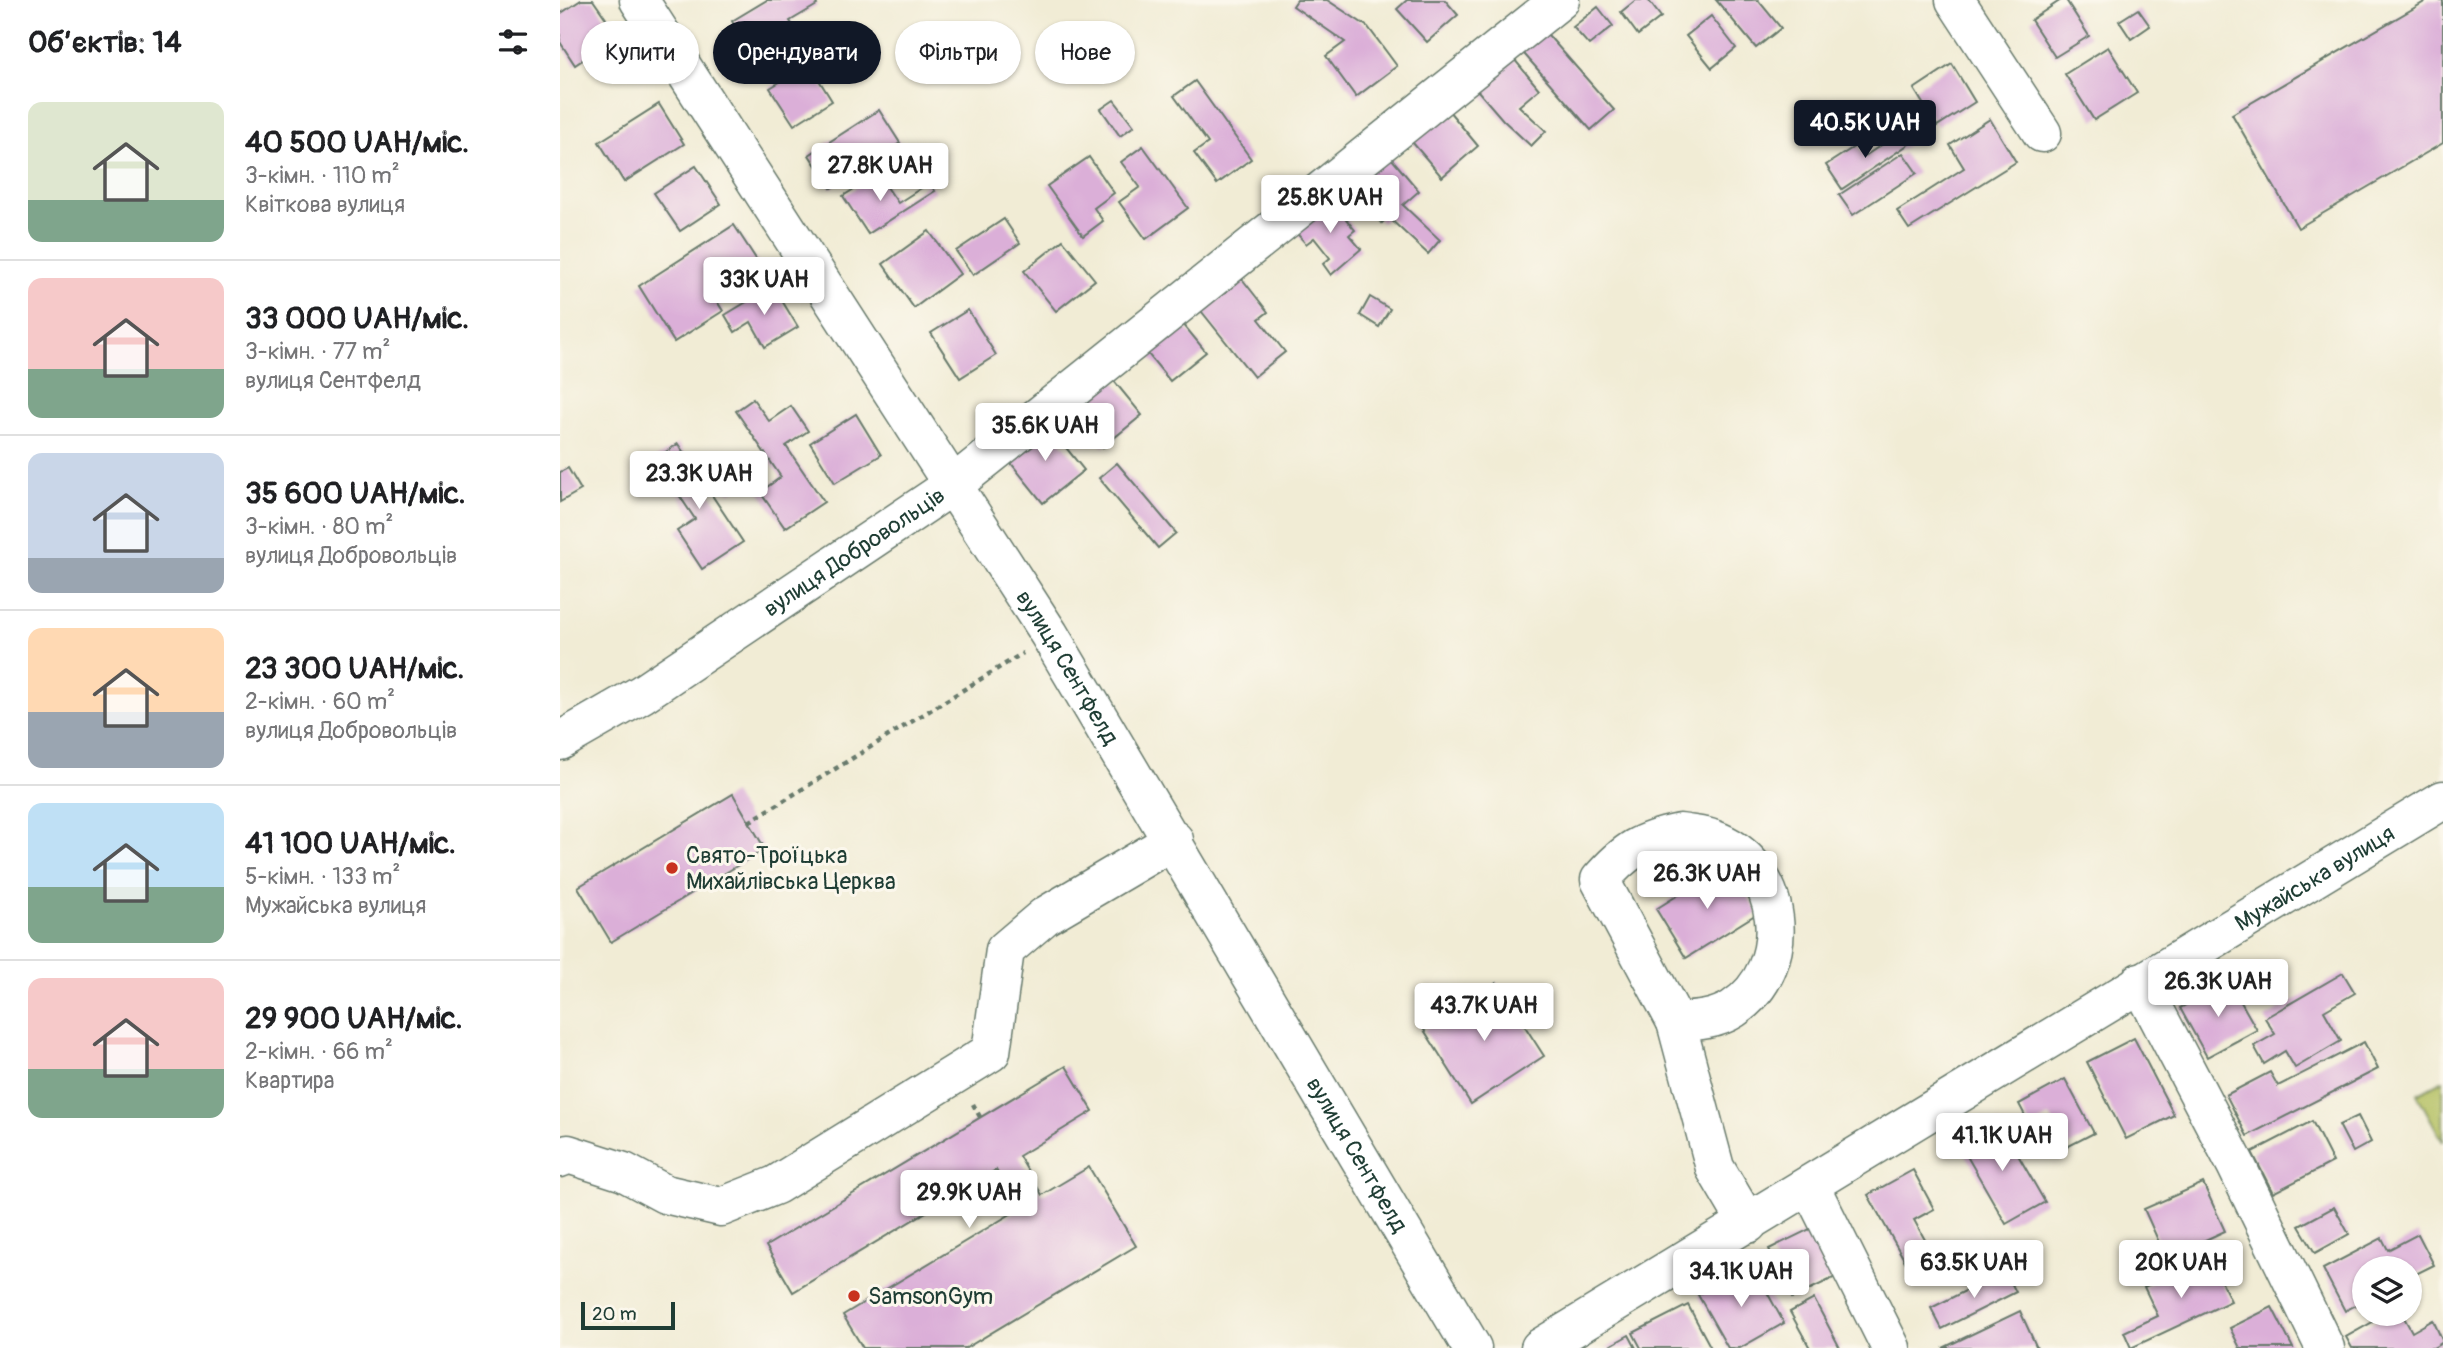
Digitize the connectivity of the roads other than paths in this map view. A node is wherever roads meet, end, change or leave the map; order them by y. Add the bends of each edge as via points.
1 (639, 0) edge
2 (1560, 0) edge
3 (1955, 0) edge
4 (2042, 133) dead end
5 (953, 485) junction
6 (560, 741) edge
7 (2443, 800) edge
8 (1174, 840) junction
9 (2140, 982) junction
10 (1676, 1022) junction
11 (560, 1158) edge
12 (1810, 1186) junction
13 (1748, 1224) junction
14 (1472, 1348) edge
15 (1540, 1348) edge
16 (1891, 1348) edge
17 (2325, 1348) edge

1 - 5 main road, вулиця Сентфелд
2 - 5 main road, вулиця Добровольців
3 - 4 main road
5 - 6 main road, вулиця Добровольців via 642,694
5 - 8 main road, вулиця Сентфелд
7 - 9 main road, Мужайська вулиця
8 - 11 main road via 1045,916 1005,950 991,1052 776,1185 721,1207 664,1194 624,1172 568,1154
8 - 14 main road, вулиця Сентфелд
9 - 12 main road, Мужайська вулиця
9 - 17 main road
10 - 10 main road via 1706,1021 1733,1009 1755,989 1770,964 1776,935 1773,905 1762,878 1740,854 1712,838 1680,833 1649,839 1621,856 1600,880
10 - 13 main road via 1715,1168
12 - 13 main road, Мужайська вулиця
12 - 16 main road
13 - 15 main road, Мужайська вулиця

